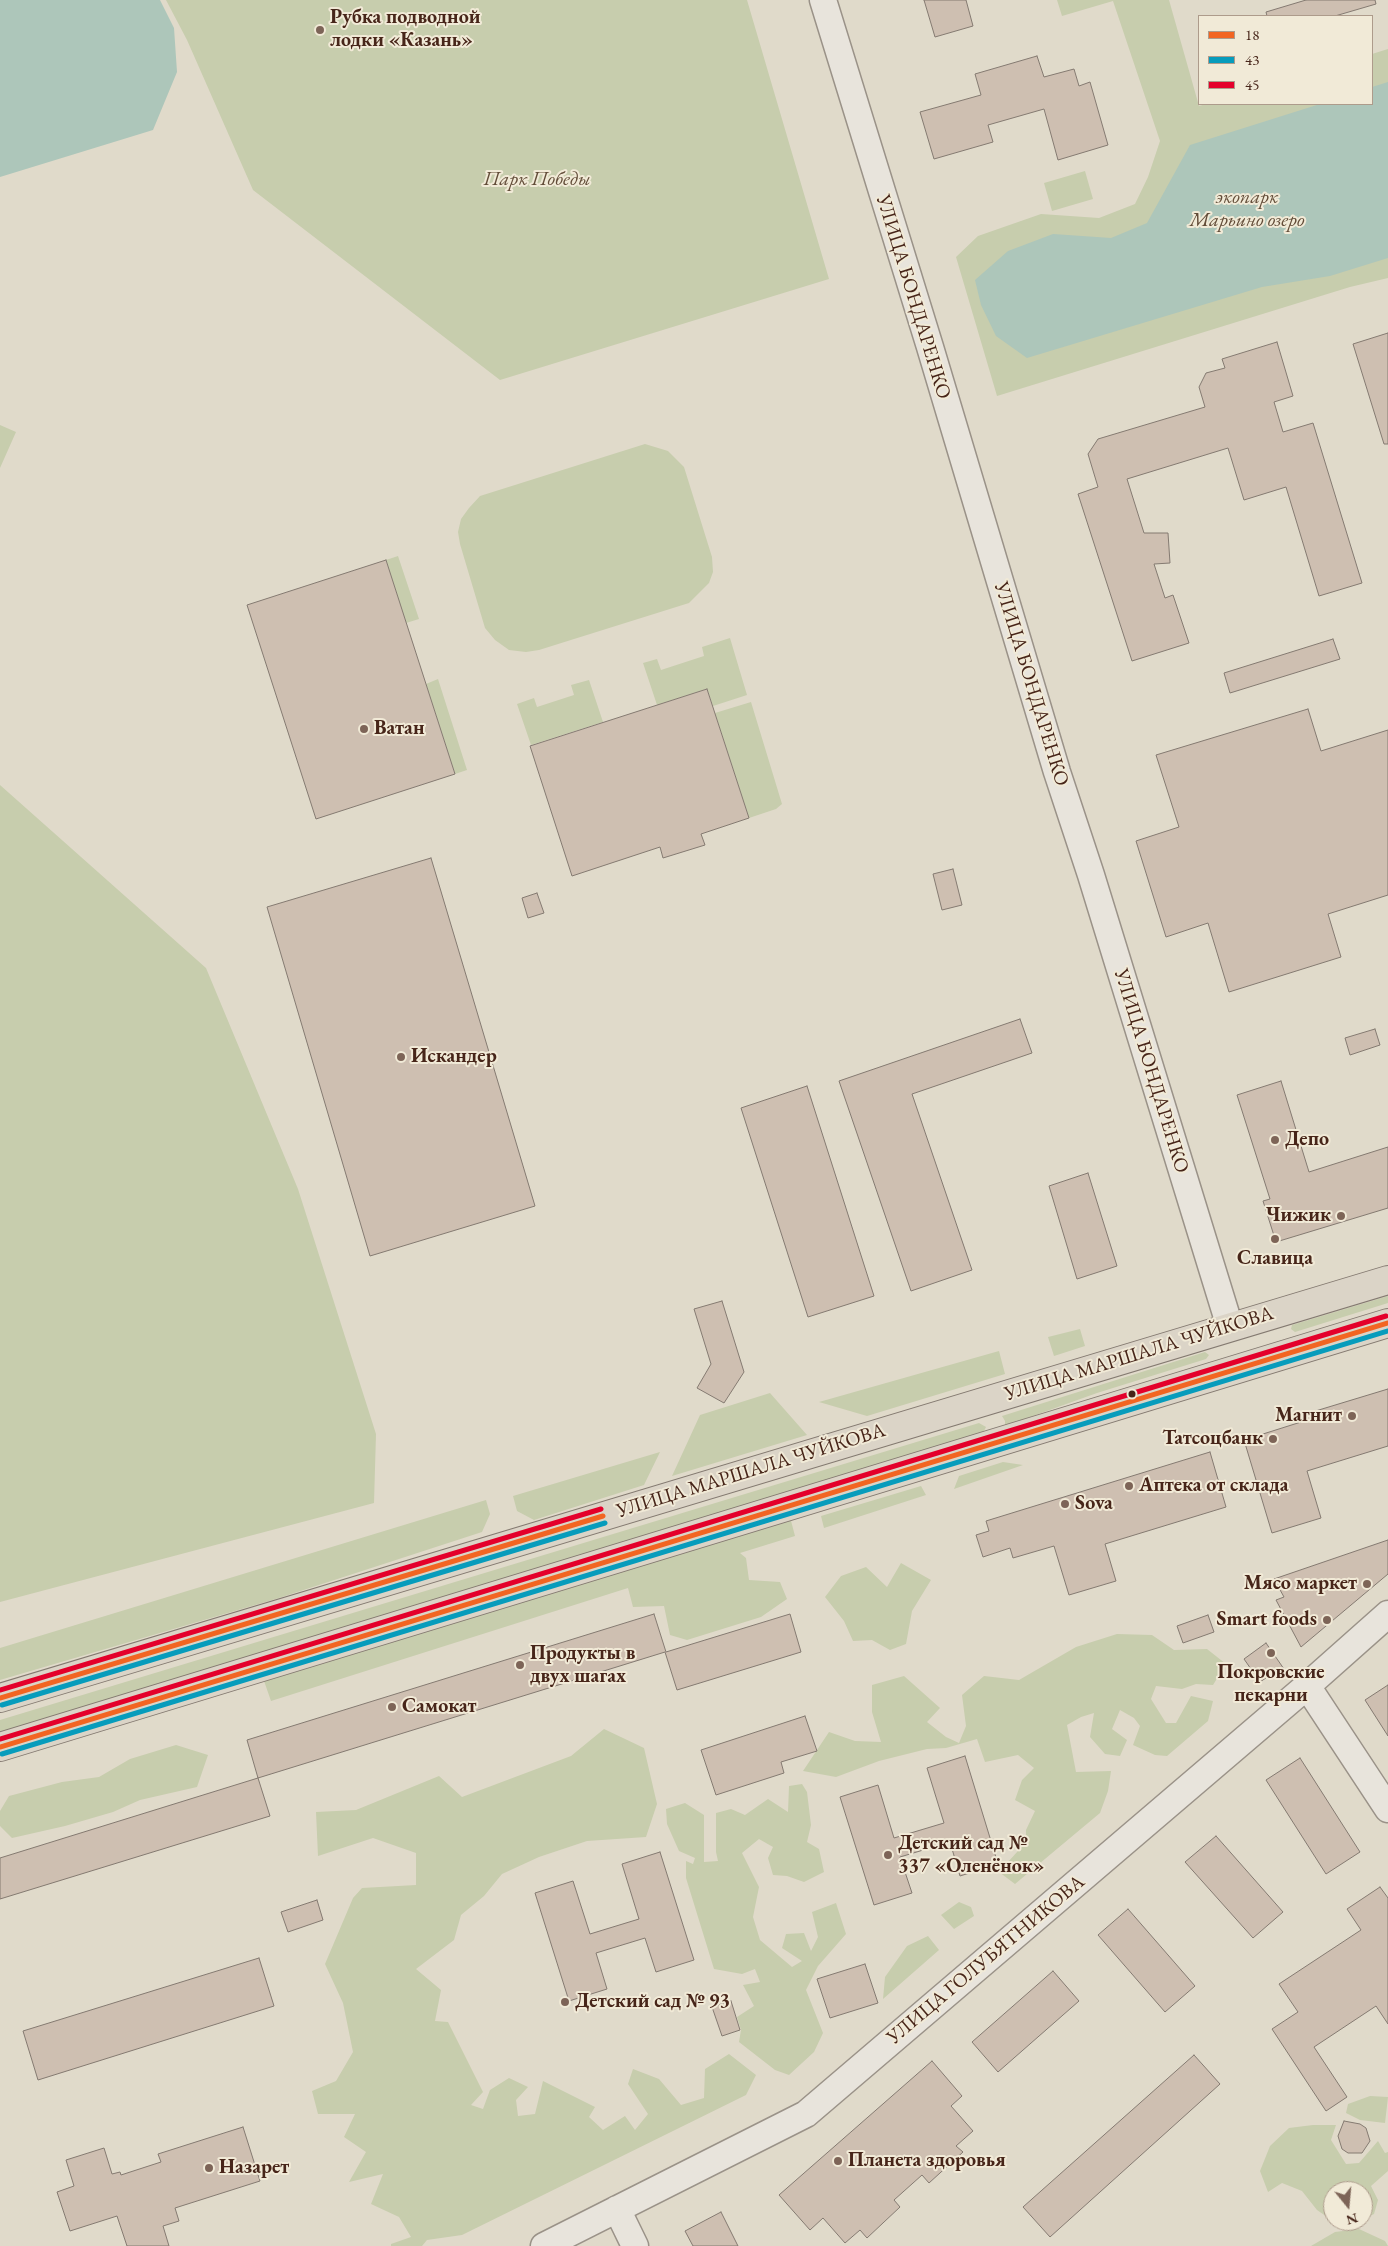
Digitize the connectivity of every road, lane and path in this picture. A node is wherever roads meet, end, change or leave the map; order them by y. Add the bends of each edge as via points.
1 (822, 0) edge
2 (1388, 1280) edge
3 (1388, 1322) edge
4 (1230, 1327) junction
5 (1242, 1367) junction
6 (975, 1404) junction
7 (989, 1444) junction
8 (1388, 1614) edge
9 (1307, 1686) junction
10 (0, 1698) edge
11 (0, 1747) edge
12 (1388, 1809) edge
13 (616, 2209) junction
14 (544, 2246) edge
15 (635, 2246) edge

1 - 4 street, УЛИЦА БОНДАРЕНКО
2 - 4 main road, УЛИЦА МАРШАЛА ЧУЙКОВА
3 - 5 main road
4 - 5 main road, УЛИЦА БОНДАРЕНКО
4 - 6 main road, УЛИЦА МАРШАЛА ЧУЙКОВА
5 - 7 main road
6 - 7 main road via 988,1427
6 - 10 main road, УЛИЦА МАРШАЛА ЧУЙКОВА
7 - 11 main road
8 - 9 street, УЛИЦА ГОЛУБЯТНИКОВА
9 - 12 street
9 - 13 street, УЛИЦА ГОЛУБЯТНИКОВА via 806,2114
13 - 14 street, УЛИЦА ГОЛУБЯТНИКОВА
13 - 15 street

